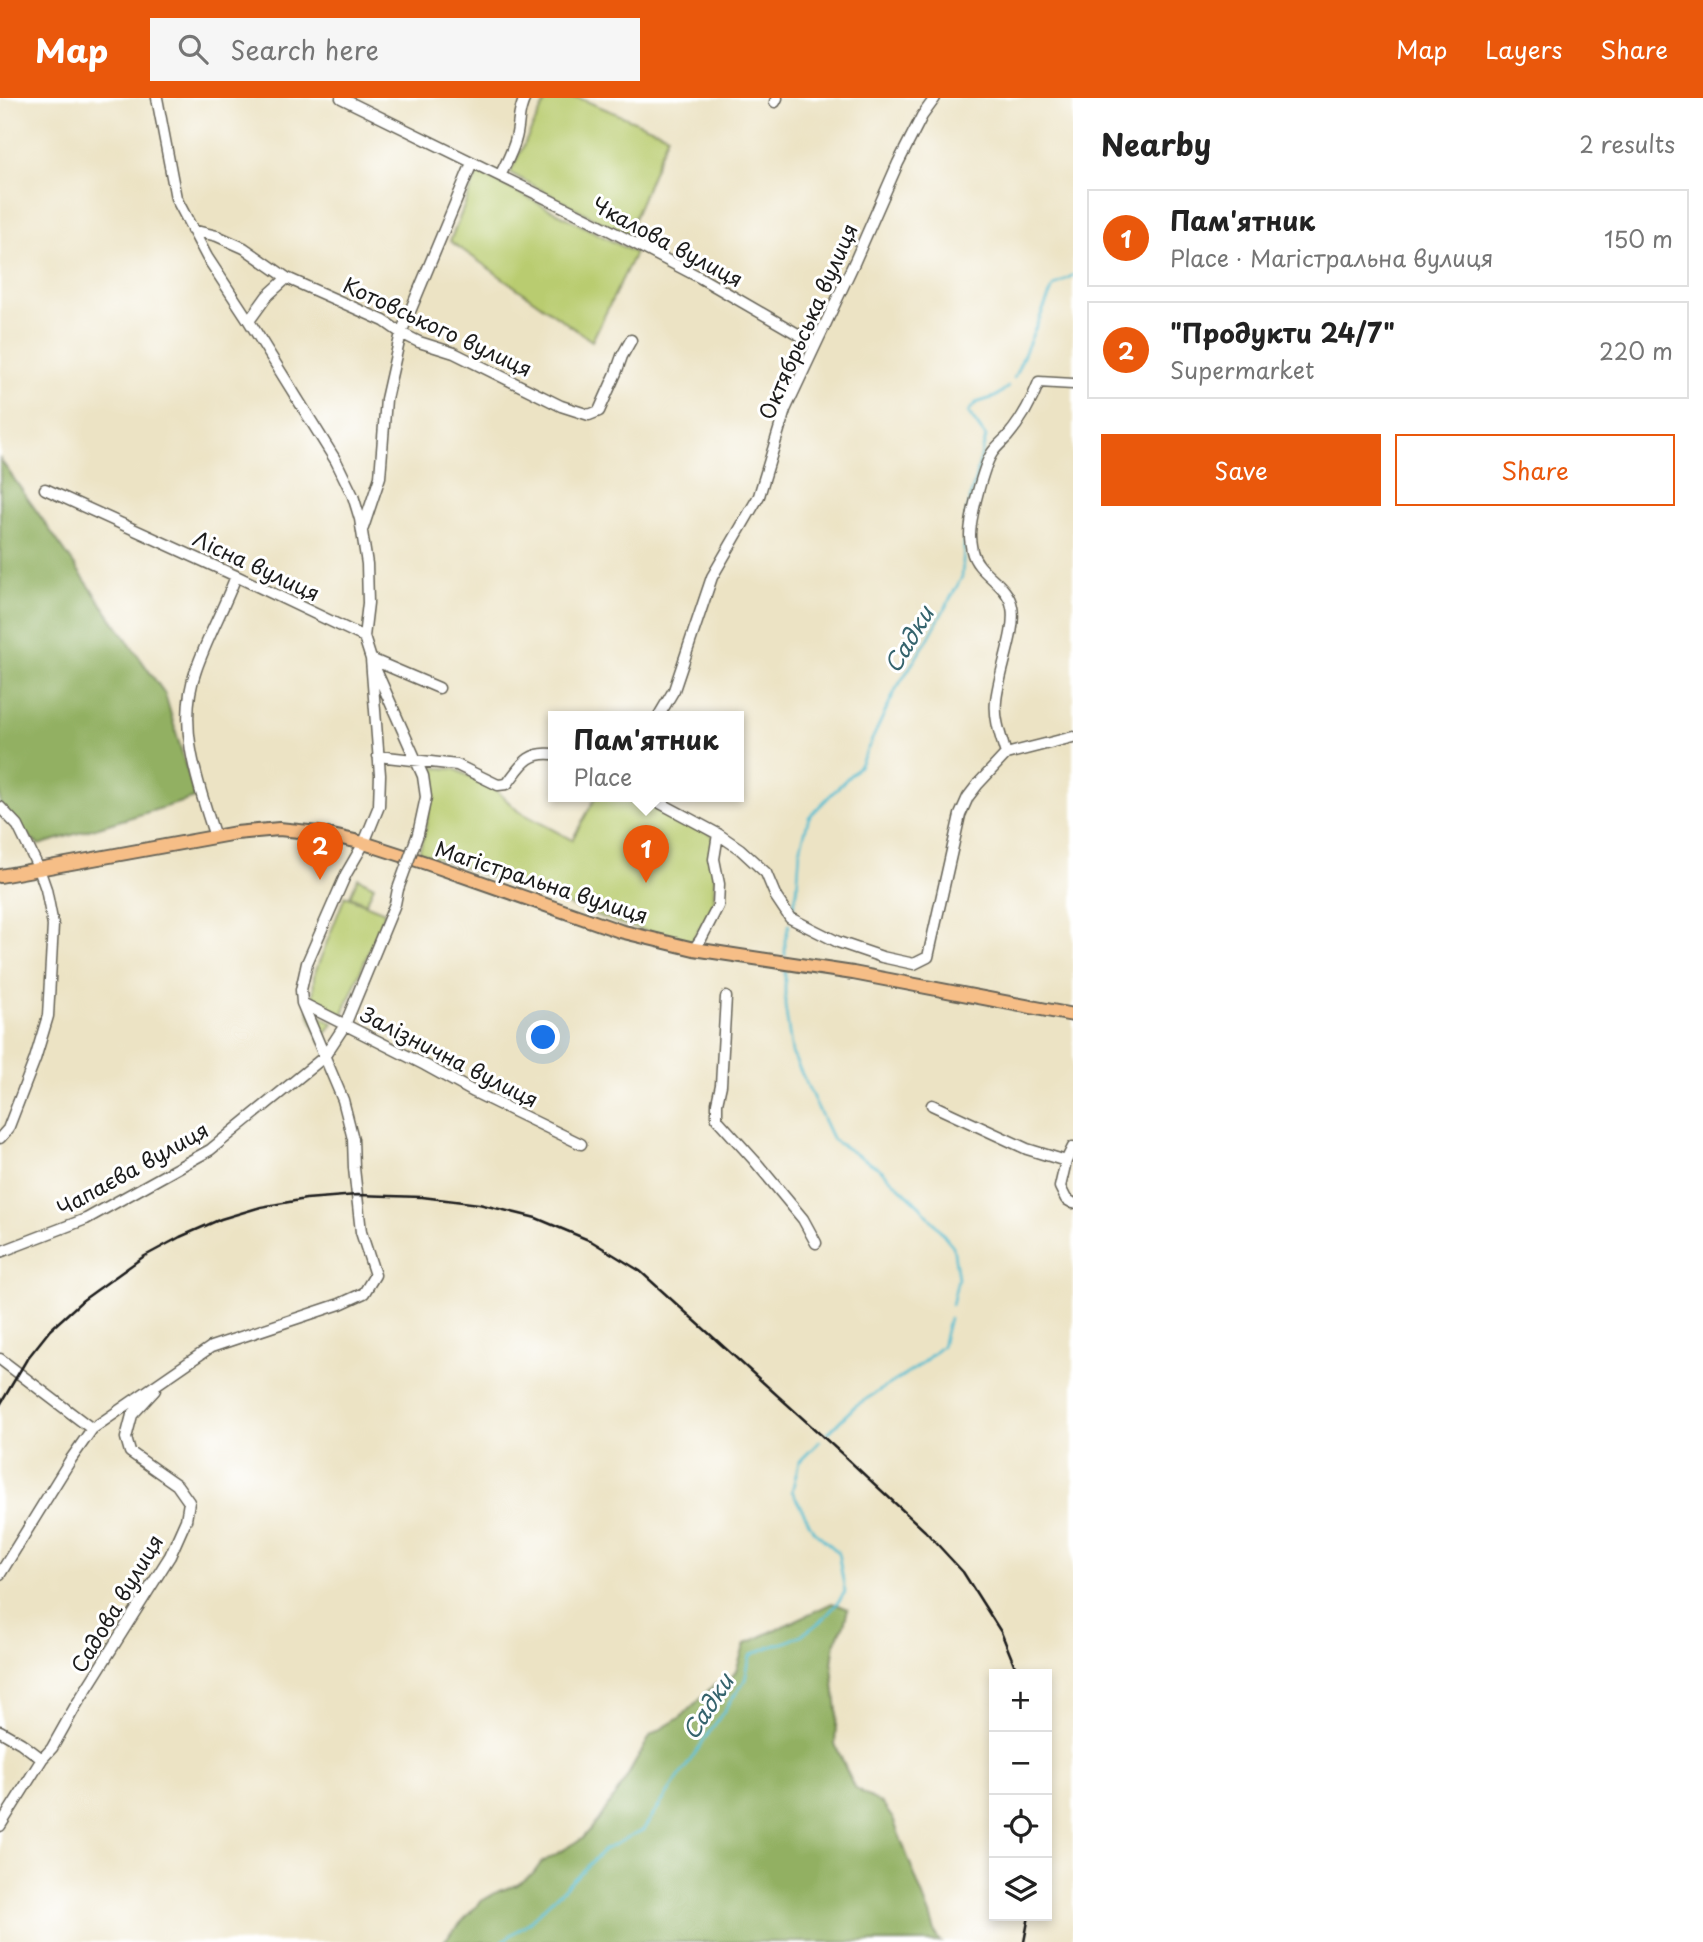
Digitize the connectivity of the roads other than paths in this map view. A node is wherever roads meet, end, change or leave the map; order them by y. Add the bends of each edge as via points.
1 (157, 98) edge
2 (341, 98) edge
3 (525, 98) edge
4 (935, 98) edge
5 (472, 163) junction
6 (500, 176) junction
7 (192, 230) junction
8 (287, 278) junction
9 (249, 321) junction
10 (401, 333) junction
11 (631, 340) dead end
12 (815, 344) junction
13 (1073, 384) edge
14 (45, 489) dead end
15 (362, 530) junction
16 (236, 576) junction
17 (364, 637) junction
18 (371, 659) junction
19 (439, 688) dead end
20 (662, 711) edge
21 (1073, 737) edge
22 (548, 754) edge
23 (1006, 754) junction
24 (378, 756) junction
25 (416, 760) junction
26 (658, 802) edge
27 (0, 807) edge
28 (718, 834) junction
29 (215, 837) junction
30 (364, 843) junction
31 (39, 869) junction
32 (0, 876) edge
33 (694, 948) junction
34 (726, 998) dead end
35 (302, 1003) junction
36 (1073, 1015) edge
37 (345, 1025) junction
38 (324, 1057) junction
39 (932, 1105) dead end
40 (0, 1138) edge
41 (580, 1144) dead end
42 (1073, 1147) edge
43 (1066, 1161) junction
44 (1073, 1203) edge
45 (816, 1243) dead end
46 (0, 1252) edge
47 (0, 1359) edge
48 (165, 1378) junction
49 (92, 1429) junction
50 (0, 1574) edge
51 (0, 1731) edge
52 (42, 1759) junction
53 (0, 1826) edge

1 - 7 street via 176,198
2 - 5 street, Чкалова вулиця
3 - 6 street via 514,146
4 - 12 street, Октябрьська вулиця via 898,163
5 - 6 street, Чкалова вулиця
5 - 10 street
6 - 12 street, Чкалова вулиця via 699,278
7 - 8 street, Котовського вулиця via 244,248
7 - 9 street
8 - 9 street
8 - 10 street, Котовського вулиця
9 - 15 street via 336,461 353,496
10 - 11 street, Котовського вулиця via 589,415 599,411
10 - 15 street via 386,399 380,477
12 - 20 street, Октябрьська вулиця via 785,410 759,496 712,577 674,690
13 - 23 street via 1039,382 1018,422 988,460 970,534 973,555 1013,606 995,704
14 - 16 street, Лісна вулиця
15 - 17 street via 368,603
16 - 17 street, Лісна вулиця
16 - 29 street via 195,671 190,697 189,746
17 - 18 street
18 - 19 street
18 - 24 street
18 - 25 street, Чапаєва вулиця
21 - 23 street
22 - 25 street via 526,760 503,786 457,765
23 - 28 street via 973,791 960,815 928,957 914,964 838,942 790,918 766,873
24 - 25 street
24 - 30 street via 379,806
25 - 37 street, Чапаєва вулиця, bridge via 426,797 418,834 395,904
26 - 28 street
27 - 31 street via 18,825
28 - 33 street via 714,859 718,906
29 - 30 main road, Магістральна вулиця via 279,829
29 - 31 main road, Магістральна вулиця
30 - 33 main road, Магістральна вулиця via 620,930
30 - 35 street via 307,963
31 - 32 main road, Магістральна вулиця
31 - 40 street via 53,925 48,1016 8,1129
33 - 36 main road, Магістральна вулиця
34 - 45 street via 718,1119 803,1219
35 - 37 street, Залізнична вулиця
35 - 38 street
37 - 38 street, Чапаєва вулиця
37 - 41 street, Залізнична вулиця
38 - 46 street, Чапаєва вулиця via 211,1150 86,1219
38 - 48 street via 343,1100 353,1139 361,1231 375,1275 364,1293 211,1347
39 - 43 street via 1027,1149
42 - 43 street
43 - 44 street via 1059,1186
47 - 49 street
48 - 49 street
48 - 52 street, Садова вулиця via 132,1415 126,1438 130,1452 177,1485 189,1502 186,1520 170,1556
49 - 50 street
51 - 52 street
52 - 53 street, Садова вулиця

